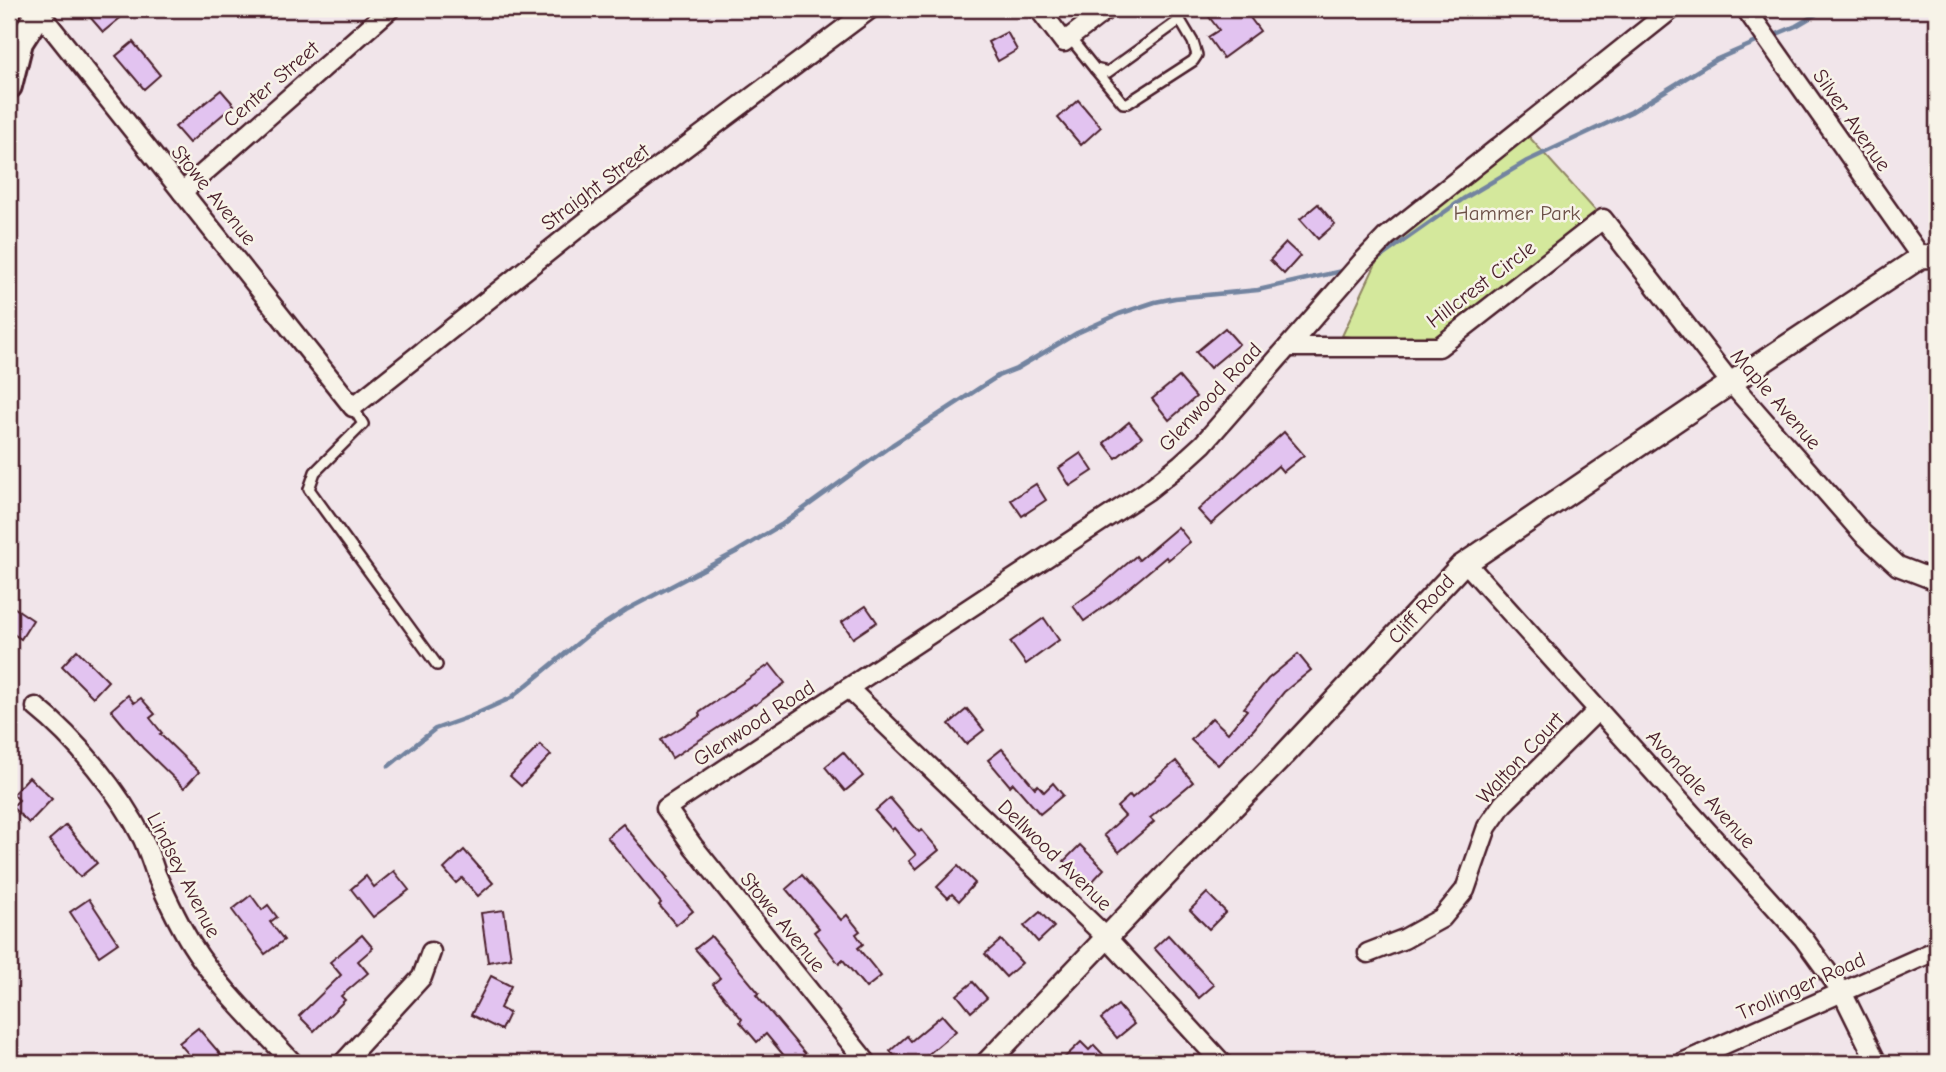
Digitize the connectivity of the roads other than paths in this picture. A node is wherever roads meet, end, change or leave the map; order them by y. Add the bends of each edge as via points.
1 (390, 9) edge
2 (870, 9) edge
3 (1039, 9) edge
4 (1107, 9) edge
5 (1172, 9) edge
6 (1672, 9) edge
7 (1746, 9) edge
8 (40, 10) edge
9 (1180, 20) junction
10 (1067, 40) junction
11 (14, 43) edge
12 (1095, 69) junction
13 (9, 86) edge
14 (182, 192) junction
15 (1604, 219) joint
16 (1929, 257) edge
17 (1288, 347) junction
18 (1731, 383) junction
19 (353, 407) junction
20 (1466, 563) junction
21 (1937, 580) edge
22 (437, 665) dead end
23 (848, 688) junction
24 (36, 707) dead end
25 (1598, 710) junction
26 (666, 808) joint
27 (1107, 938) junction
28 (1937, 950) edge
29 (431, 952) dead end
30 (1368, 953) dead end
31 (1842, 992) junction
32 (293, 1063) edge
33 (343, 1063) edge
34 (867, 1063) edge
35 (987, 1063) edge
36 (1222, 1063) edge
37 (1682, 1063) edge
38 (1877, 1063) edge

1 - 14 street, Center Street
2 - 19 street, Straight Street via 588,220
3 - 10 street
4 - 10 street
5 - 9 lane
6 - 17 street, Glenwood Road via 1386,237
7 - 16 street, Silver Avenue
8 - 11 main road
8 - 14 street, Stowe Avenue
9 - 12 lane via 1108,72
9 - 12 lane via 1197,55 1128,103 1123,103
10 - 12 lane
11 - 13 main road
14 - 19 street, Stowe Avenue
15 - 17 street, Hillcrest Circle via 1439,347
15 - 18 street, Maple Avenue
16 - 18 street, Cliff Road
17 - 23 street, Glenwood Road via 1203,444 1156,484
18 - 20 street, Cliff Road
18 - 21 street, Maple Avenue via 1863,534 1898,566
19 - 22 lane via 363,424 314,472 309,489
20 - 25 street, Avondale Avenue
20 - 27 street, Cliff Road
23 - 26 street, Glenwood Road
23 - 27 street, Dellwood Avenue
24 - 32 street, Lindsey Avenue via 78,748 118,798 194,948
25 - 30 street, Walton Court via 1503,804 1487,827 1465,890 1442,918
25 - 31 street, Avondale Avenue via 1803,938
26 - 34 street, Stowe Avenue
27 - 35 street, Cliff Road
27 - 36 street, Dellwood Avenue
28 - 31 street, Trollinger Road
29 - 33 street via 422,977
31 - 37 street, Trollinger Road
31 - 38 street, Avondale Avenue

